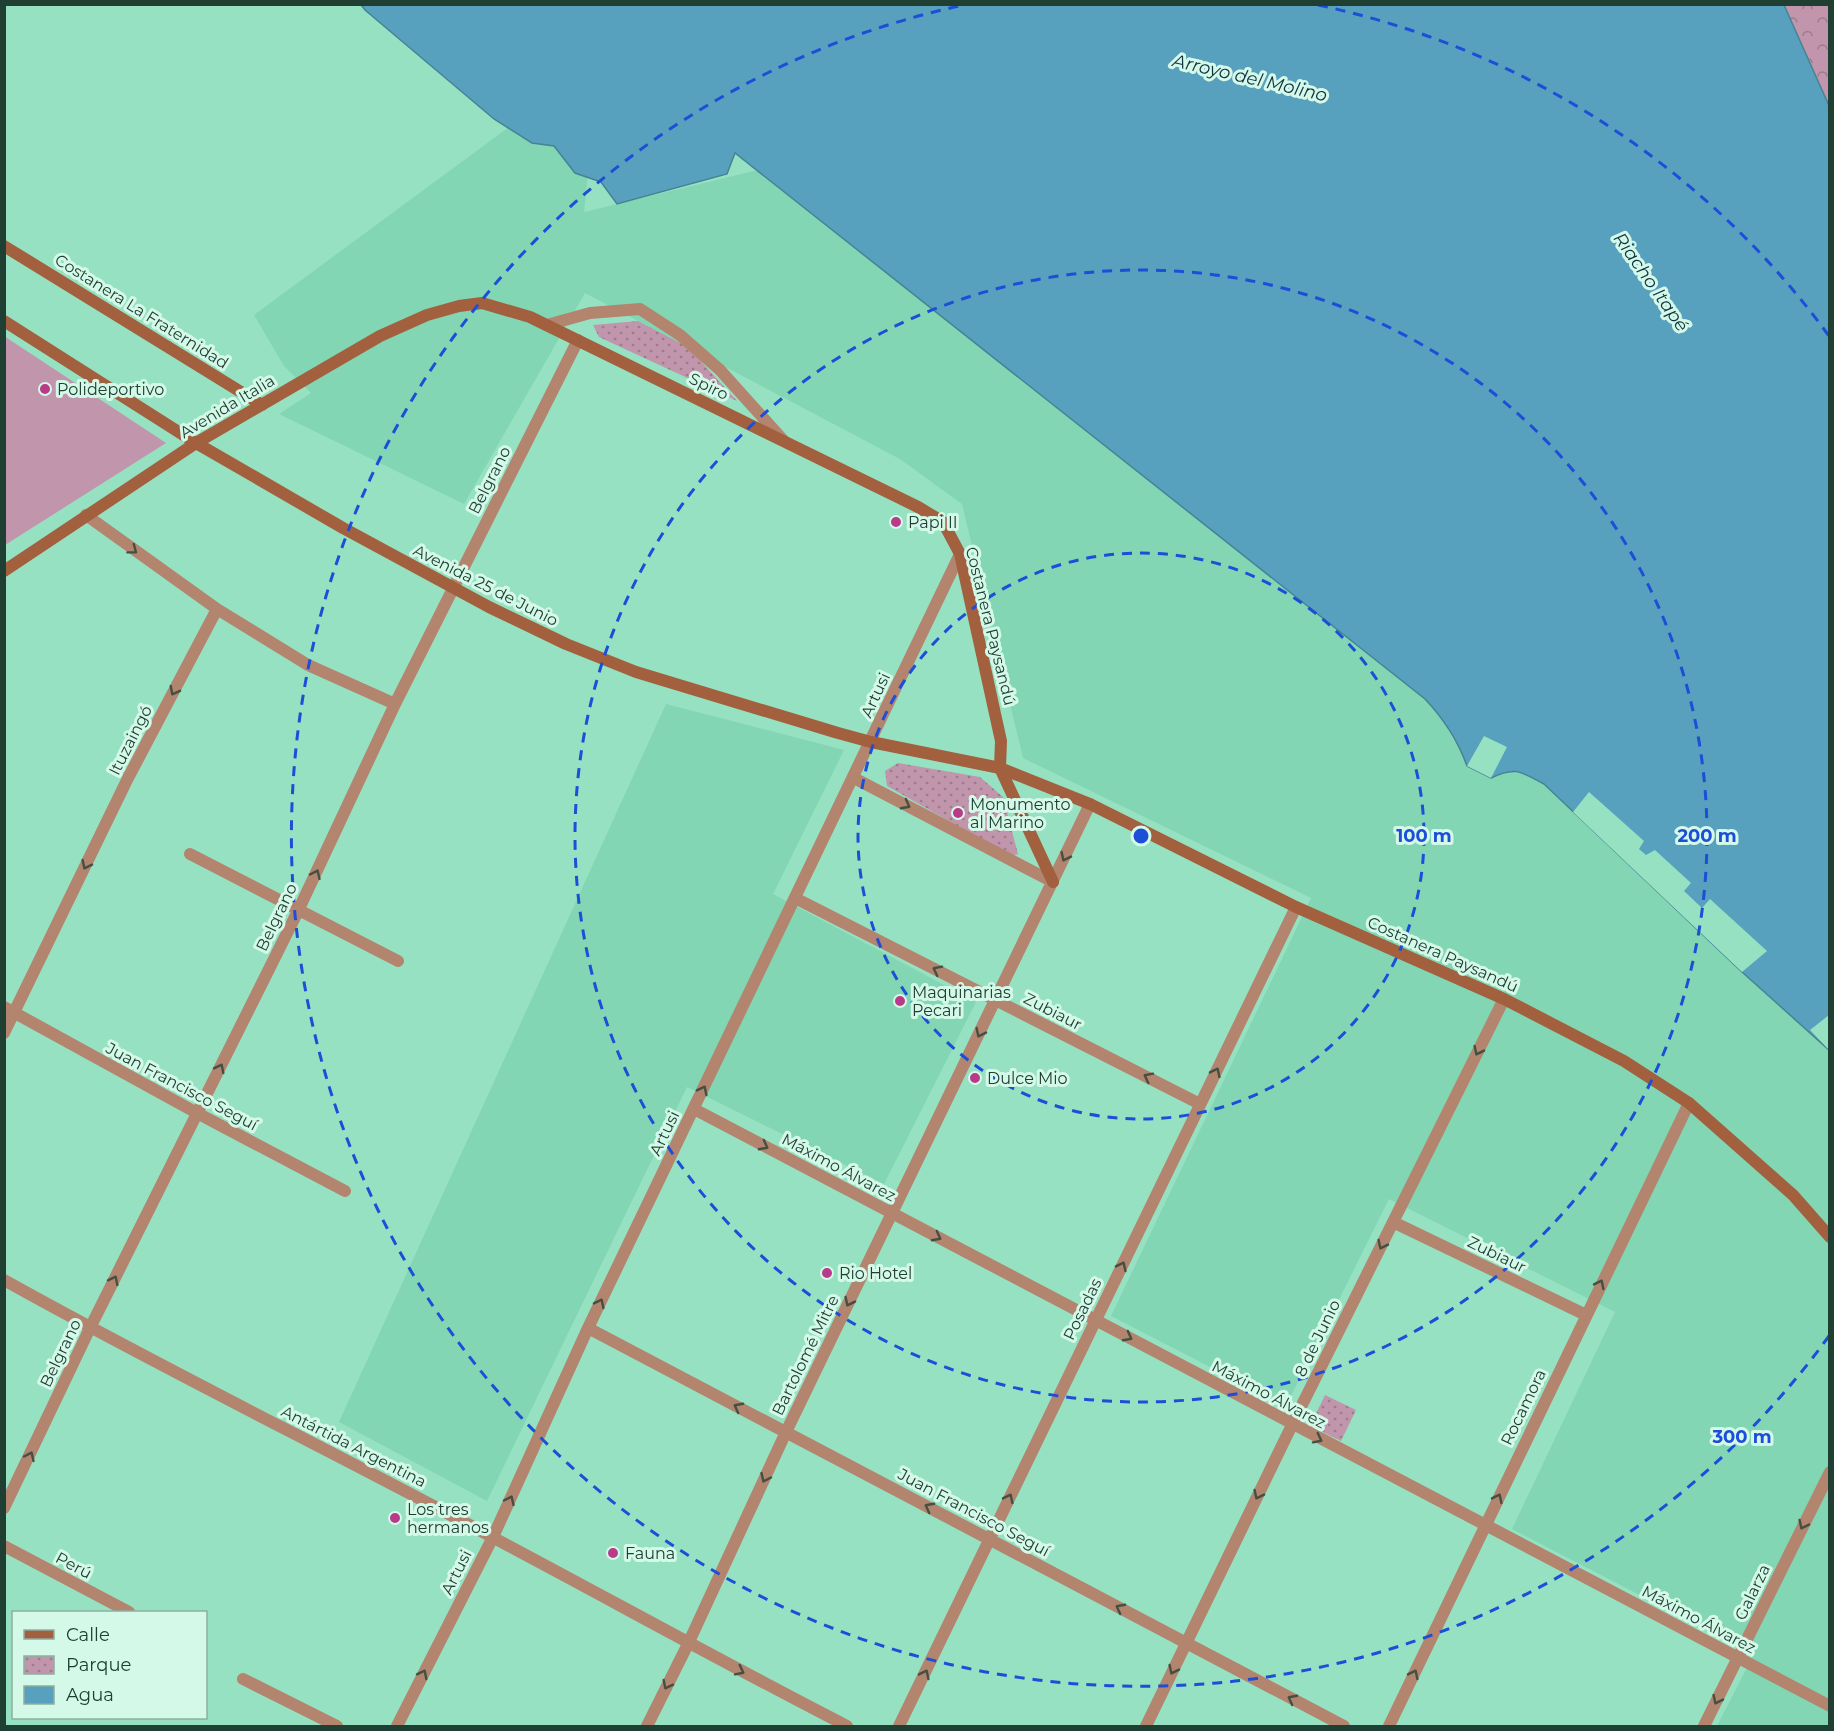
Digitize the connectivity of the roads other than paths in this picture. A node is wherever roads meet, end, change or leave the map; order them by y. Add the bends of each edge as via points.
1 (4, 246) edge
2 (483, 303) joint
3 (4, 321) edge
4 (547, 325) junction
5 (578, 340) junction
6 (262, 405) junction
7 (783, 441) junction
8 (196, 443) junction
9 (918, 507) joint
10 (86, 515) junction
11 (960, 554) junction
12 (4, 571) edge
13 (454, 588) junction
14 (217, 609) junction
15 (395, 704) junction
16 (871, 742) junction
17 (1000, 768) junction
18 (854, 778) junction
19 (1090, 804) junction
20 (190, 854) dead end
21 (1053, 882) junction
22 (795, 898) junction
23 (1296, 907) junction
24 (298, 911) junction
25 (398, 961) dead end
26 (1504, 999) junction
27 (996, 1000) junction
28 (9, 1010) edge
29 (4, 1033) edge
30 (1689, 1102) junction
31 (1200, 1104) junction
32 (694, 1109) junction
33 (197, 1113) junction
34 (345, 1191) dead end
35 (892, 1214) junction
36 (1393, 1222) junction
37 (1830, 1237) edge
38 (4, 1280) edge
39 (1586, 1315) junction
40 (1096, 1320) junction
41 (90, 1328) junction
42 (588, 1328) junction
43 (1292, 1425) junction
44 (786, 1432) junction
45 (1830, 1472) edge
46 (4, 1508) edge
47 (1485, 1525) junction
48 (493, 1537) junction
49 (990, 1539) junction
50 (4, 1546) edge
51 (127, 1611) edge
52 (1187, 1643) junction
53 (688, 1644) junction
54 (1737, 1658) junction
55 (243, 1679) dead end
56 (1830, 1706) edge
57 (337, 1726) edge
58 (397, 1726) edge
59 (647, 1726) edge
60 (847, 1726) edge
61 (899, 1726) edge
62 (1146, 1726) edge
63 (1344, 1726) edge
64 (1389, 1726) edge
65 (1704, 1726) edge

1 - 6 main road, Costanera La Fraternidad
2 - 4 main road, Spiro
2 - 6 main road, Avenida Italia via 427,315 380,336
3 - 8 main road, Avenida 25 de Junio
4 - 5 main road, Spiro
4 - 7 street via 590,313 640,309 680,335 720,370
5 - 7 main road, Spiro
5 - 13 street, Belgrano
6 - 8 main road, Avenida Italia
7 - 9 main road, Spiro
8 - 10 main road, Avenida Italia
8 - 13 main road, Avenida 25 de Junio
9 - 11 main road, Costanera Paysandú via 943,522
10 - 12 main road, Avenida Italia
10 -> 14 street
11 - 16 street, Artusi
11 - 17 main road, Costanera Paysandú via 1001,741
13 - 15 street, Belgrano
13 - 16 main road, Avenida 25 de Junio via 566,644 636,672
14 - 15 street via 308,665
14 -> 28 street, Ituzaingó
24 -> 15 street, Belgrano
16 - 17 main road, Avenida 25 de Junio
16 - 18 street, Artusi
17 - 19 main road, Costanera Paysandú
17 - 21 main road, Costanera Paysandú
18 -> 21 street
18 - 22 street, Artusi
19 -> 21 street, Bartolomé Mitre
19 - 23 main road, Costanera Paysandú
20 - 24 street
21 - 27 street, Bartolomé Mitre
27 -> 22 street, Zubiaur
32 -> 22 street, Artusi
23 - 26 main road, Costanera Paysandú
31 -> 23 street, Posadas
24 - 25 street
33 -> 24 street, Belgrano
26 - 30 main road, Costanera Paysandú via 1624,1061
26 -> 36 street, 8 de Junio
31 -> 27 street, Zubiaur
27 -> 35 street, Bartolomé Mitre
28 - 29 street, Ituzaingó
28 - 33 street, Juan Francisco Seguí
30 - 37 main road, Costanera Paysandú via 1792,1195
39 -> 30 street, Rocamora
40 -> 31 street, Posadas
32 -> 35 street, Máximo Álvarez
42 -> 32 street, Artusi
33 - 34 street, Juan Francisco Seguí
41 -> 33 street, Belgrano
35 -> 40 street, Máximo Álvarez
35 -> 44 street, Bartolomé Mitre
36 - 39 street, Zubiaur
36 -> 43 street, 8 de Junio
38 - 41 street, Antártida Argentina
47 -> 39 street, Rocamora
40 -> 43 street, Máximo Álvarez
49 -> 40 street, Posadas
46 -> 41 street, Belgrano
41 - 48 street, Antártida Argentina
44 -> 42 street, Juan Francisco Seguí
48 -> 42 street, Artusi
43 -> 47 street, Máximo Álvarez
43 -> 52 street, 8 de Junio
49 -> 44 street, Juan Francisco Seguí
44 -> 53 street, Bartolomé Mitre
45 -> 54 street, Galarza
47 - 54 street, Máximo Álvarez
64 -> 47 street, Rocamora
48 - 53 street, Antártida Argentina
58 -> 48 street, Artusi
52 -> 49 street, Juan Francisco Seguí
61 -> 49 street, Posadas
50 - 51 street, Perú
52 -> 62 street, 8 de Junio
63 -> 52 street, Juan Francisco Seguí
53 -> 59 street, Bartolomé Mitre
53 -> 60 street, Antártida Argentina
54 - 56 street, Máximo Álvarez
54 -> 65 street, Galarza
55 - 57 street

